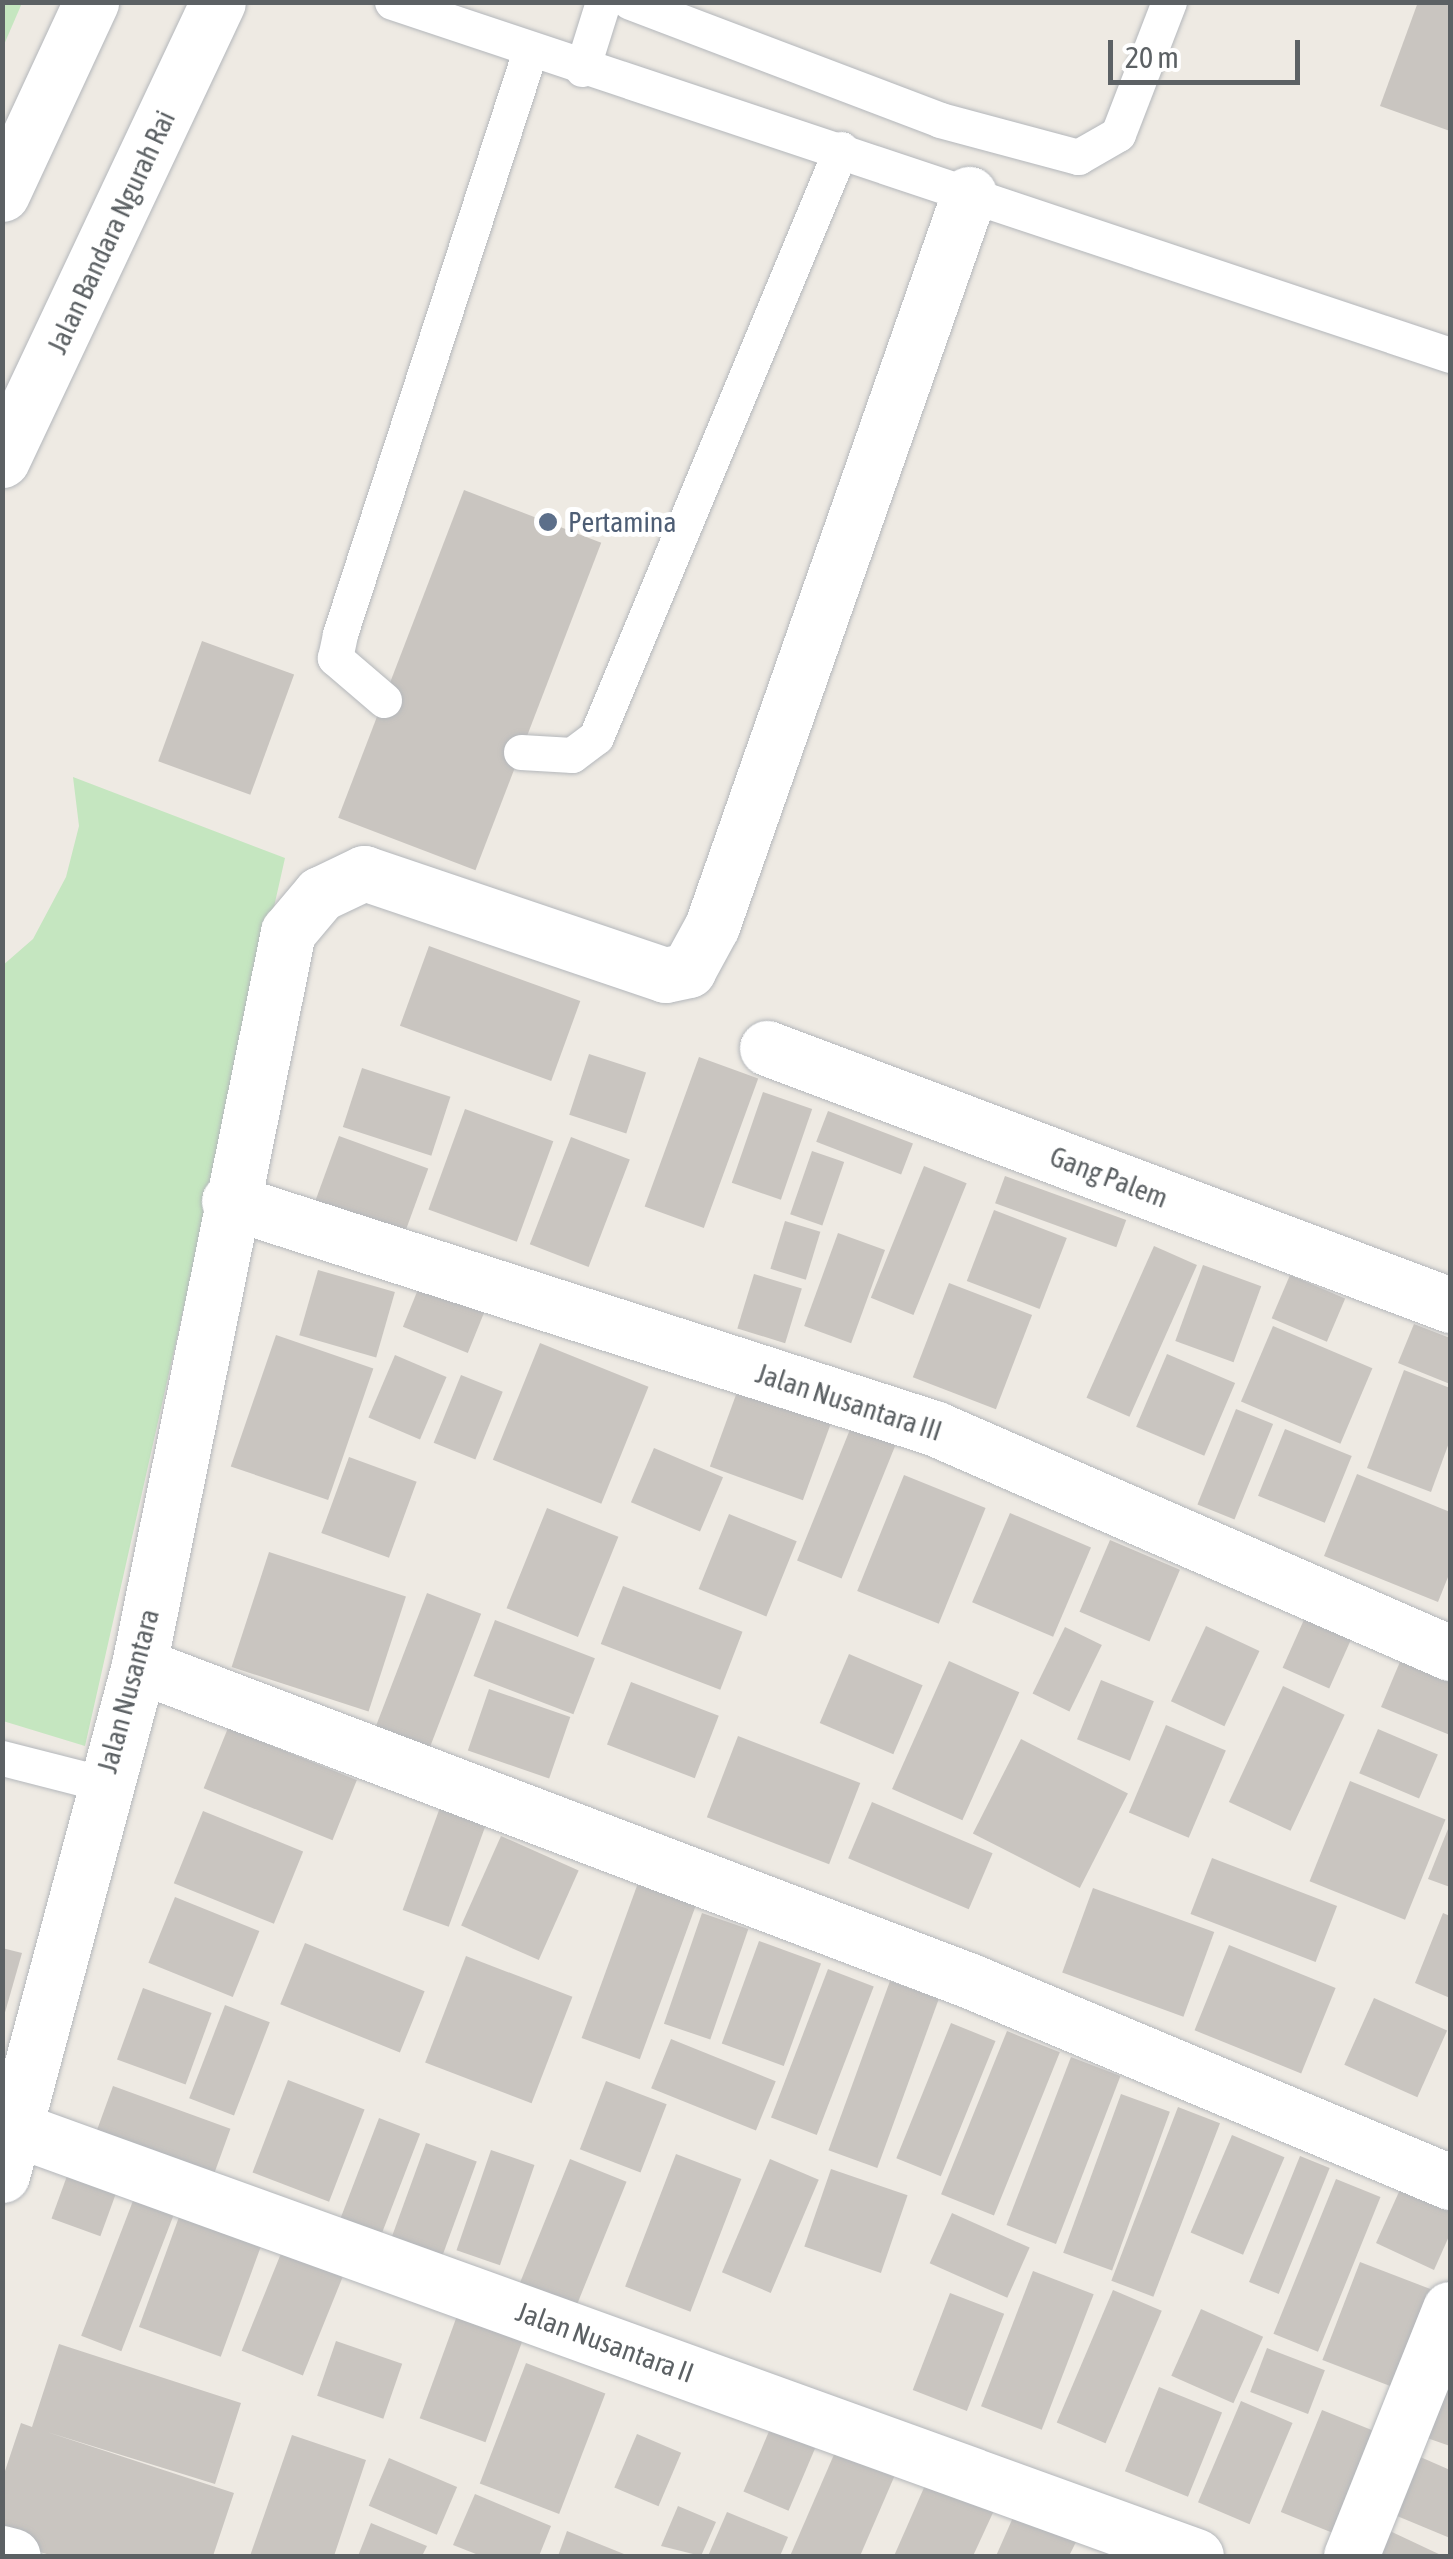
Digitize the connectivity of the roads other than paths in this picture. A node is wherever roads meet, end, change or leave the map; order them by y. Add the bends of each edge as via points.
1 (92, 2) edge
2 (218, 2) edge
3 (392, 2) edge
4 (604, 2) edge
5 (630, 2) edge
6 (1169, 2) edge
7 (530, 51) junction
8 (582, 68) junction
9 (841, 149) junction
10 (2, 194) edge
11 (969, 194) junction
12 (1450, 355) edge
13 (2, 460) edge
14 (384, 700) dead end
15 (521, 752) dead end
16 (767, 1048) dead end
17 (229, 1201) junction
18 (1450, 1305) edge
19 (1450, 1653) edge
20 (140, 1664) junction
21 (2, 1758) edge
22 (104, 1784) junction
23 (8, 2152) edge
24 (1450, 2182) edge
25 (1446, 2335) edge
26 (2, 2552) edge
27 (13, 2556) edge
28 (1196, 2556) edge
29 (1351, 2556) edge

1 - 10 street
2 - 13 street, Jalan Bandara Ngurah Rai
3 - 7 lane
4 - 8 lane
5 - 6 lane via 940,120 1078,157 1118,134
7 - 8 lane
7 - 14 lane via 340,634 335,658
8 - 9 lane
9 - 11 lane
9 - 15 lane via 596,737 572,755
11 - 12 lane
11 - 17 street, Jalan Nusantara via 712,926 688,970 665,975 382,876 344,880 301,910 288,932
16 - 18 street, Gang Palem
17 - 19 street, Jalan Nusantara III via 934,1428
17 - 20 street, Jalan Nusantara
20 - 22 street, Jalan Nusantara
20 - 24 street via 968,1980
21 - 22 lane
22 - 23 street, Jalan Nusantara
23 - 28 street, Jalan Nusantara II
25 - 29 street
26 - 27 street

